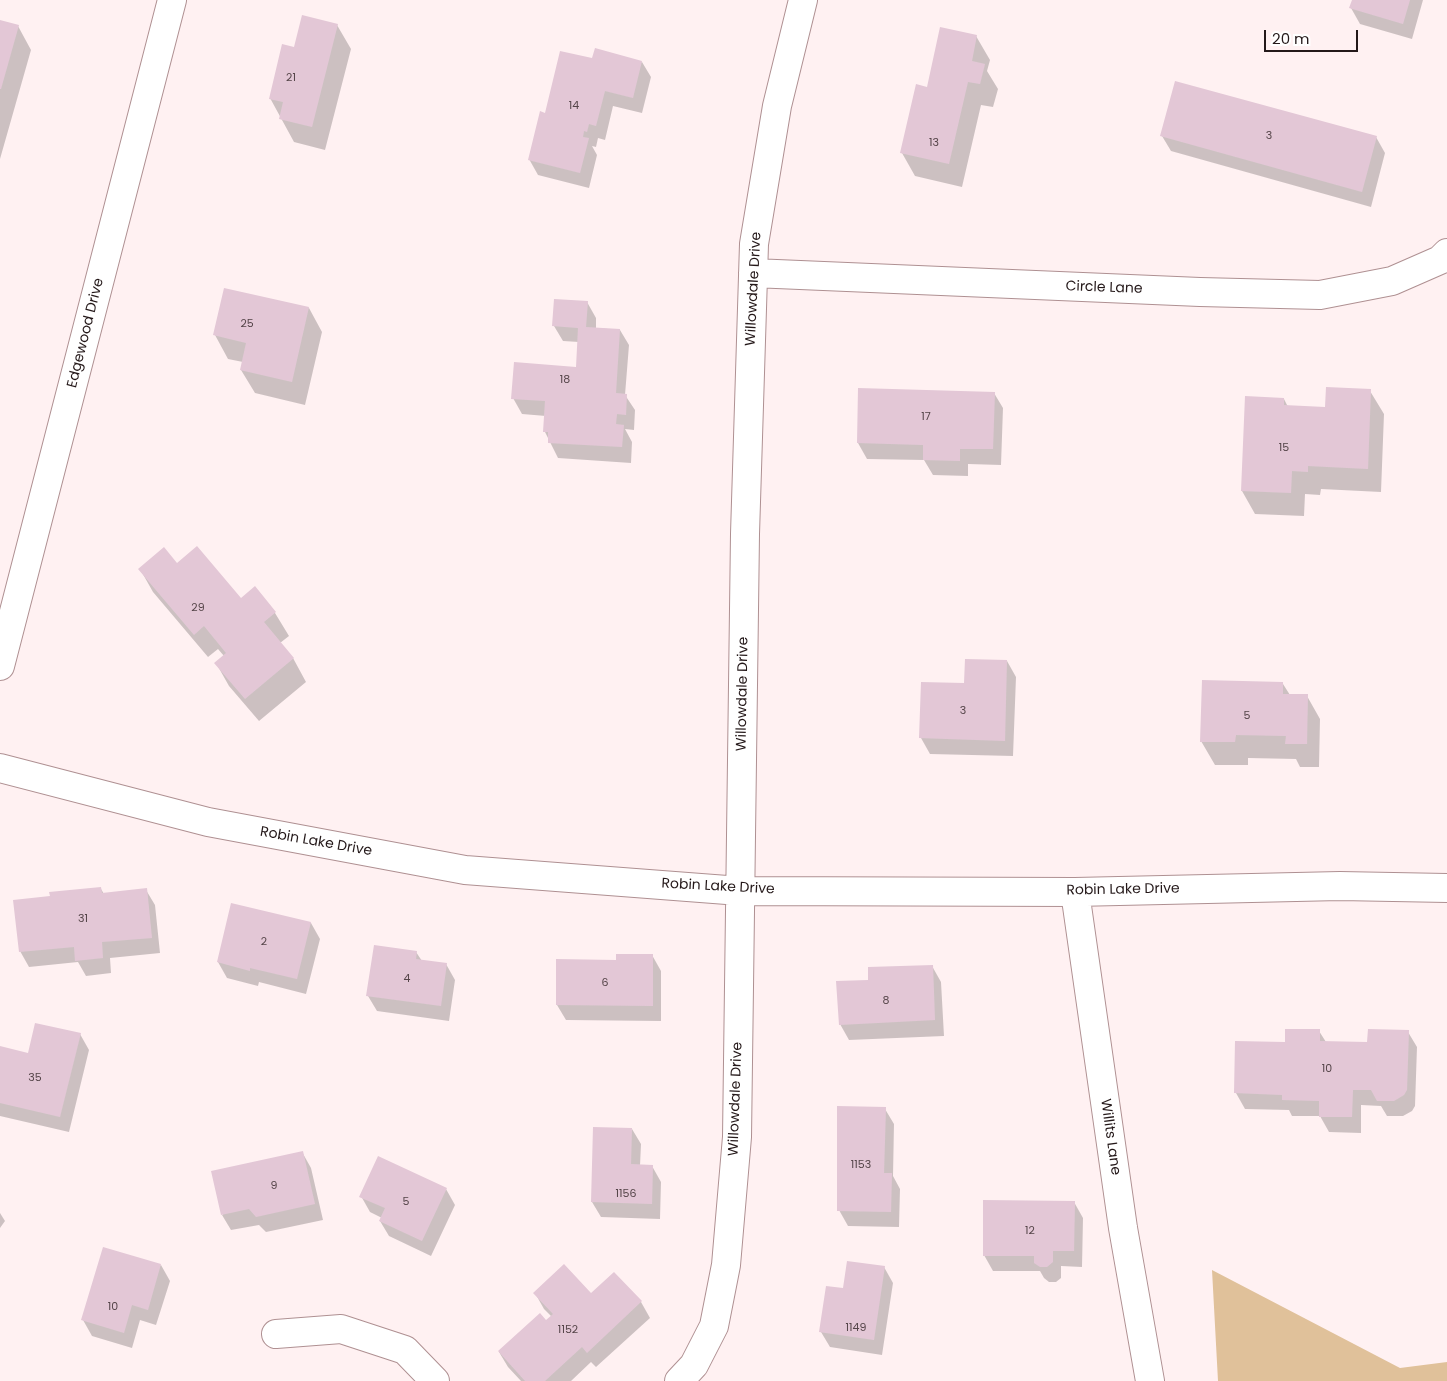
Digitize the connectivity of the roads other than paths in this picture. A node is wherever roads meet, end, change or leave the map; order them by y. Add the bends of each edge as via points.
1 (172, 0) edge
2 (803, 0) edge
3 (1447, 253) edge
4 (753, 272) junction
5 (0, 666) edge
6 (0, 768) edge
7 (1447, 888) edge
8 (740, 891) junction
9 (1075, 892) junction
10 (276, 1334) dead end
11 (435, 1381) edge
12 (679, 1381) edge
13 (1150, 1381) edge

1 - 5 street, Edgewood Drive
2 - 4 street, Willowdale Drive via 777,106 754,244
3 - 4 street, Circle Lane via 1440,260 1392,281 1320,295
4 - 8 street, Willowdale Drive
6 - 8 street, Robin Lake Drive via 208,822 465,870
7 - 9 street, Robin Lake Drive via 1340,886
8 - 9 street, Robin Lake Drive
8 - 12 street, Willowdale Drive via 737,1137 726,1265 714,1326 694,1365
9 - 13 street, Willits Lane via 1123,1228
10 - 11 street via 341,1329 404,1350

